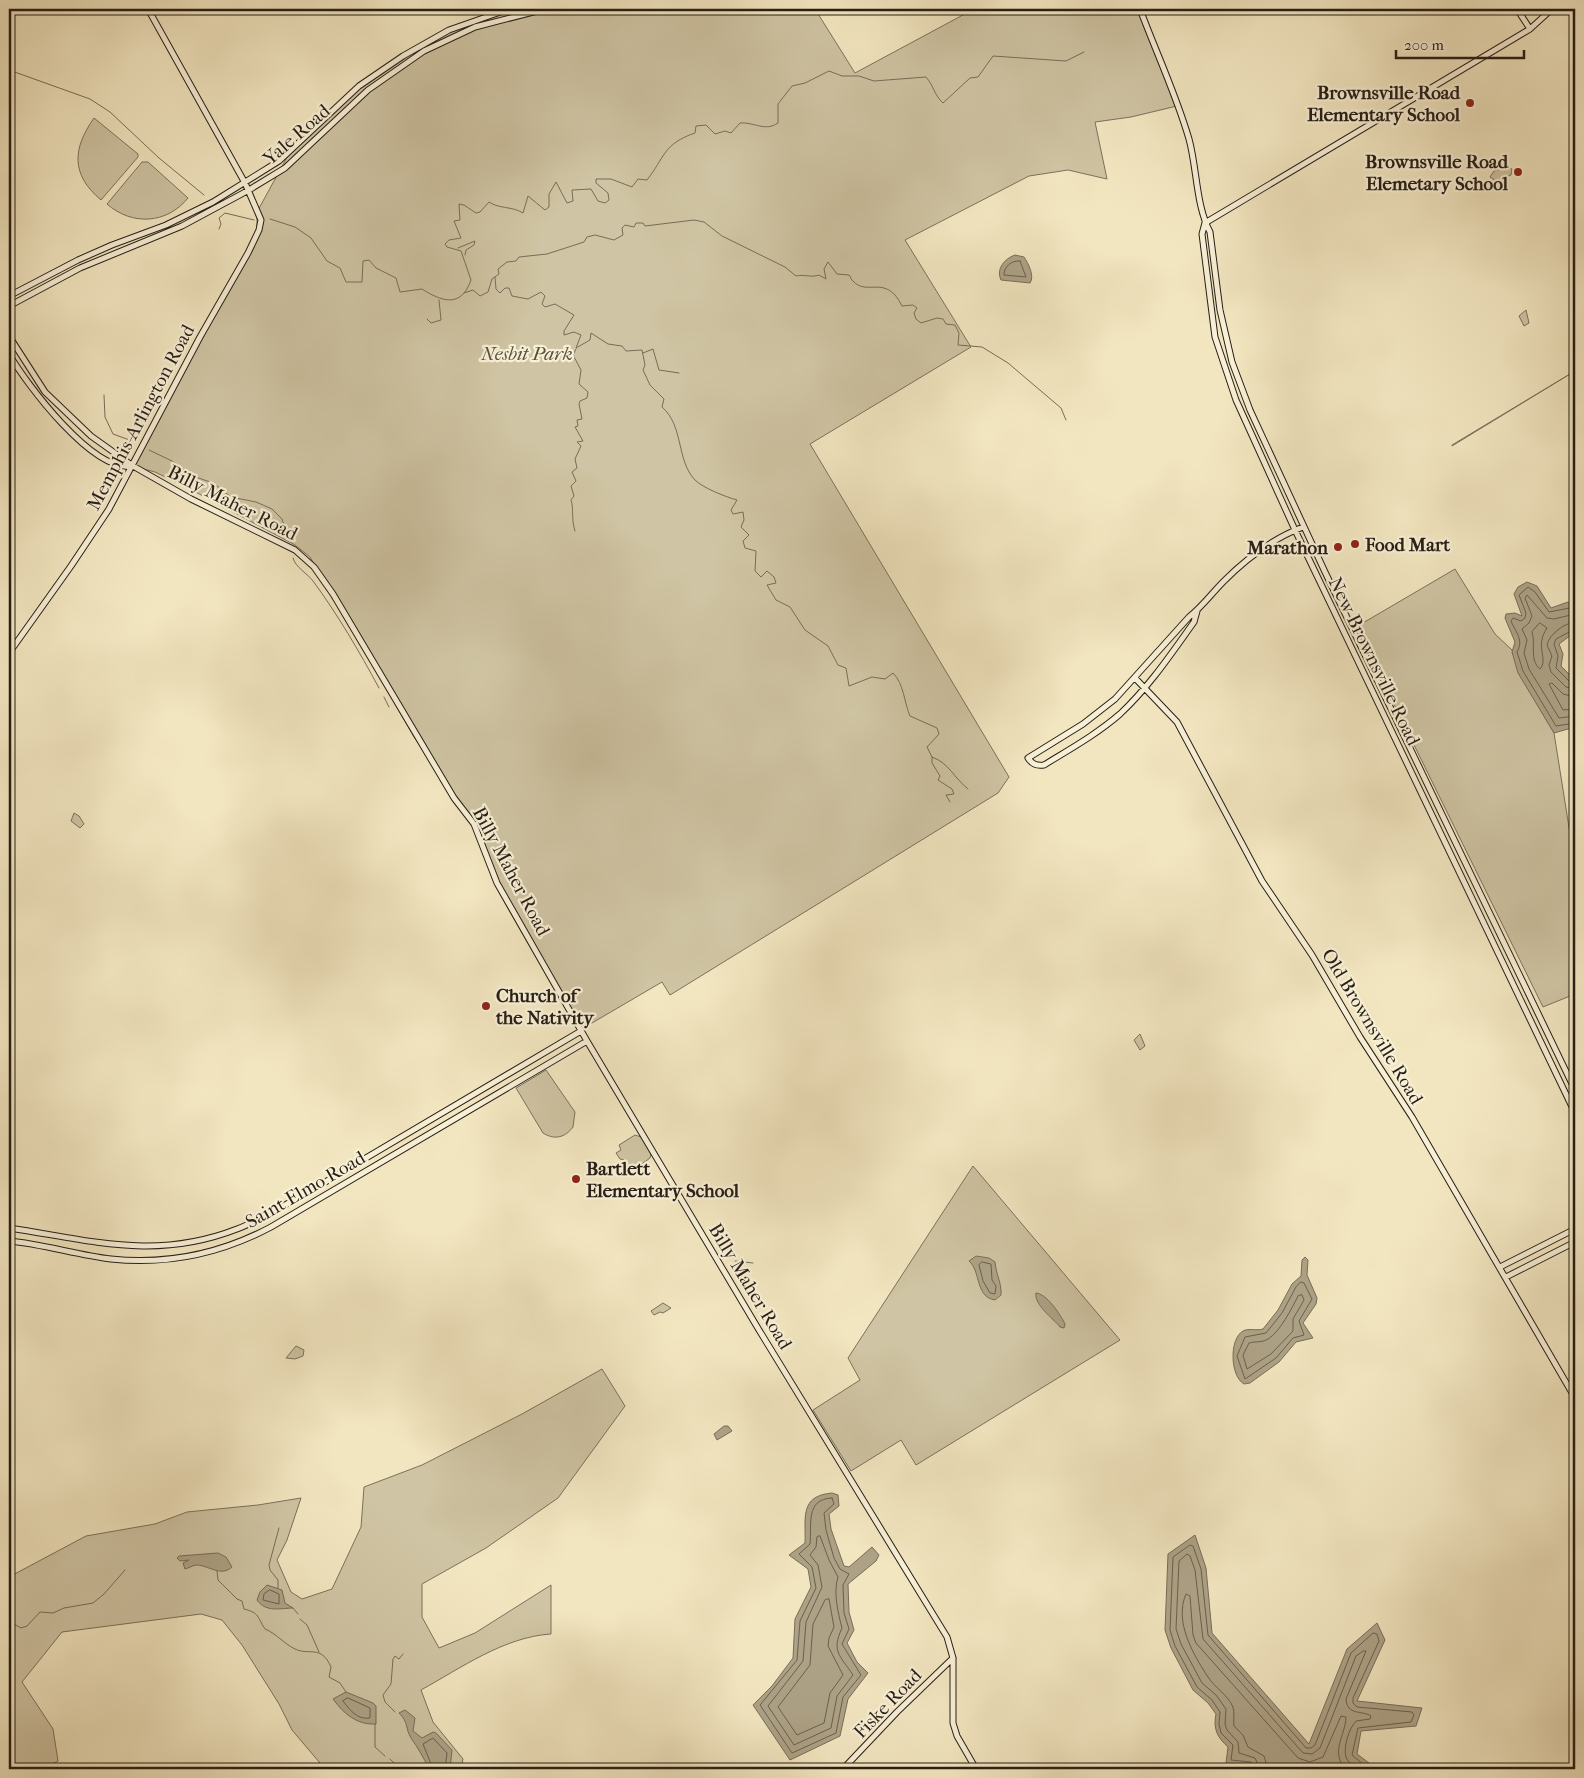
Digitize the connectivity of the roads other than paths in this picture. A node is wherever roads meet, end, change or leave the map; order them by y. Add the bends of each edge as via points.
1 (148, 9) edge
2 (508, 9) edge
3 (544, 9) edge
4 (1140, 9) edge
5 (1517, 9) edge
6 (1552, 9) edge
7 (1530, 29) junction
8 (245, 183) junction
9 (248, 190) junction
10 (1205, 223) junction
11 (9, 296) edge
12 (9, 306) edge
13 (9, 336) edge
14 (9, 354) edge
15 (54, 401) junction
16 (46, 408) junction
17 (133, 466) junction
18 (1304, 527) junction
19 (1295, 530) junction
20 (1197, 611) junction
21 (9, 652) edge
22 (1135, 678) junction
23 (1145, 688) junction
24 (581, 1031) junction
25 (587, 1041) junction
26 (538, 1057) junction
27 (544, 1066) junction
28 (512, 1073) junction
29 (517, 1081) junction
30 (1575, 1090) edge
31 (1575, 1112) edge
32 (9, 1228) edge
33 (1575, 1229) edge
34 (9, 1241) edge
35 (1575, 1242) edge
36 (179, 1245) junction
37 (181, 1257) junction
38 (1500, 1267) junction
39 (1506, 1277) junction
40 (1575, 1398) edge
41 (953, 1658) junction
42 (842, 1769) edge
43 (976, 1769) edge

1 - 8 main road, Memphis-Arlington Road
2 - 8 main road, Yale Road via 449,30 403,56 359,86 279,161
3 - 9 main road, Yale Road via 475,27 407,62 368,90 285,168
4 - 10 main road via 1188,138
5 - 7 main road
6 - 7 main road
7 - 10 main road
8 - 9 main road, Memphis-Arlington Road
8 - 11 main road, Yale Road via 177,220 99,250
9 - 12 main road, Yale Road via 182,226 80,268
9 - 17 main road, Memphis-Arlington Road via 261,220 255,241 200,336
10 - 18 main road, New Brownsville Road via 1210,232 1220,310 1238,381
10 - 19 main road, New Brownsville Road via 1202,234 1208,294 1222,361 1239,408
13 - 15 main road
14 - 16 main road
15 - 16 main road
15 - 17 main road via 79,427
16 - 17 main road via 85,444 108,460 124,468
17 - 21 main road, Memphis-Arlington Road via 91,537
17 - 24 main road, Billy Maher Road via 250,530 286,544 320,574 454,798 474,824 496,883
18 - 19 main road
18 - 30 main road, New Brownsville Road
19 - 20 main road via 1237,569
19 - 31 main road, New Brownsville Road
20 - 22 main road via 1188,617
20 - 23 main road via 1194,622
22 - 23 main road, Old Brownsville Road
22 - 23 main road via 1090,719 1028,758 1030,762 1044,765 1082,742 1114,719
23 - 38 main road, Old Brownsville Road via 1177,722 1262,881 1312,955
24 - 25 main road, Billy Maher Road
24 - 26 main road, Saint Elmo Road
25 - 27 main road, Saint Elmo Road
25 - 41 main road, Billy Maher Road via 758,1330 935,1615 947,1637
26 - 27 main road
26 - 28 main road, Saint Elmo Road
27 - 29 main road, Saint Elmo Road
28 - 29 main road
28 - 36 main road, Saint Elmo Road via 258,1220 220,1235
29 - 37 main road, Saint Elmo Road via 271,1227 229,1246
32 - 36 main road, Saint Elmo Road via 108,1246
33 - 38 main road
34 - 37 main road, Saint Elmo Road via 110,1258 157,1260
35 - 39 main road
36 - 37 main road
38 - 39 main road, Old Brownsville Road
39 - 40 main road, Old Brownsville Road
41 - 42 main road, Fiske Road
41 - 43 main road, Billy Maher Road via 953,1723

